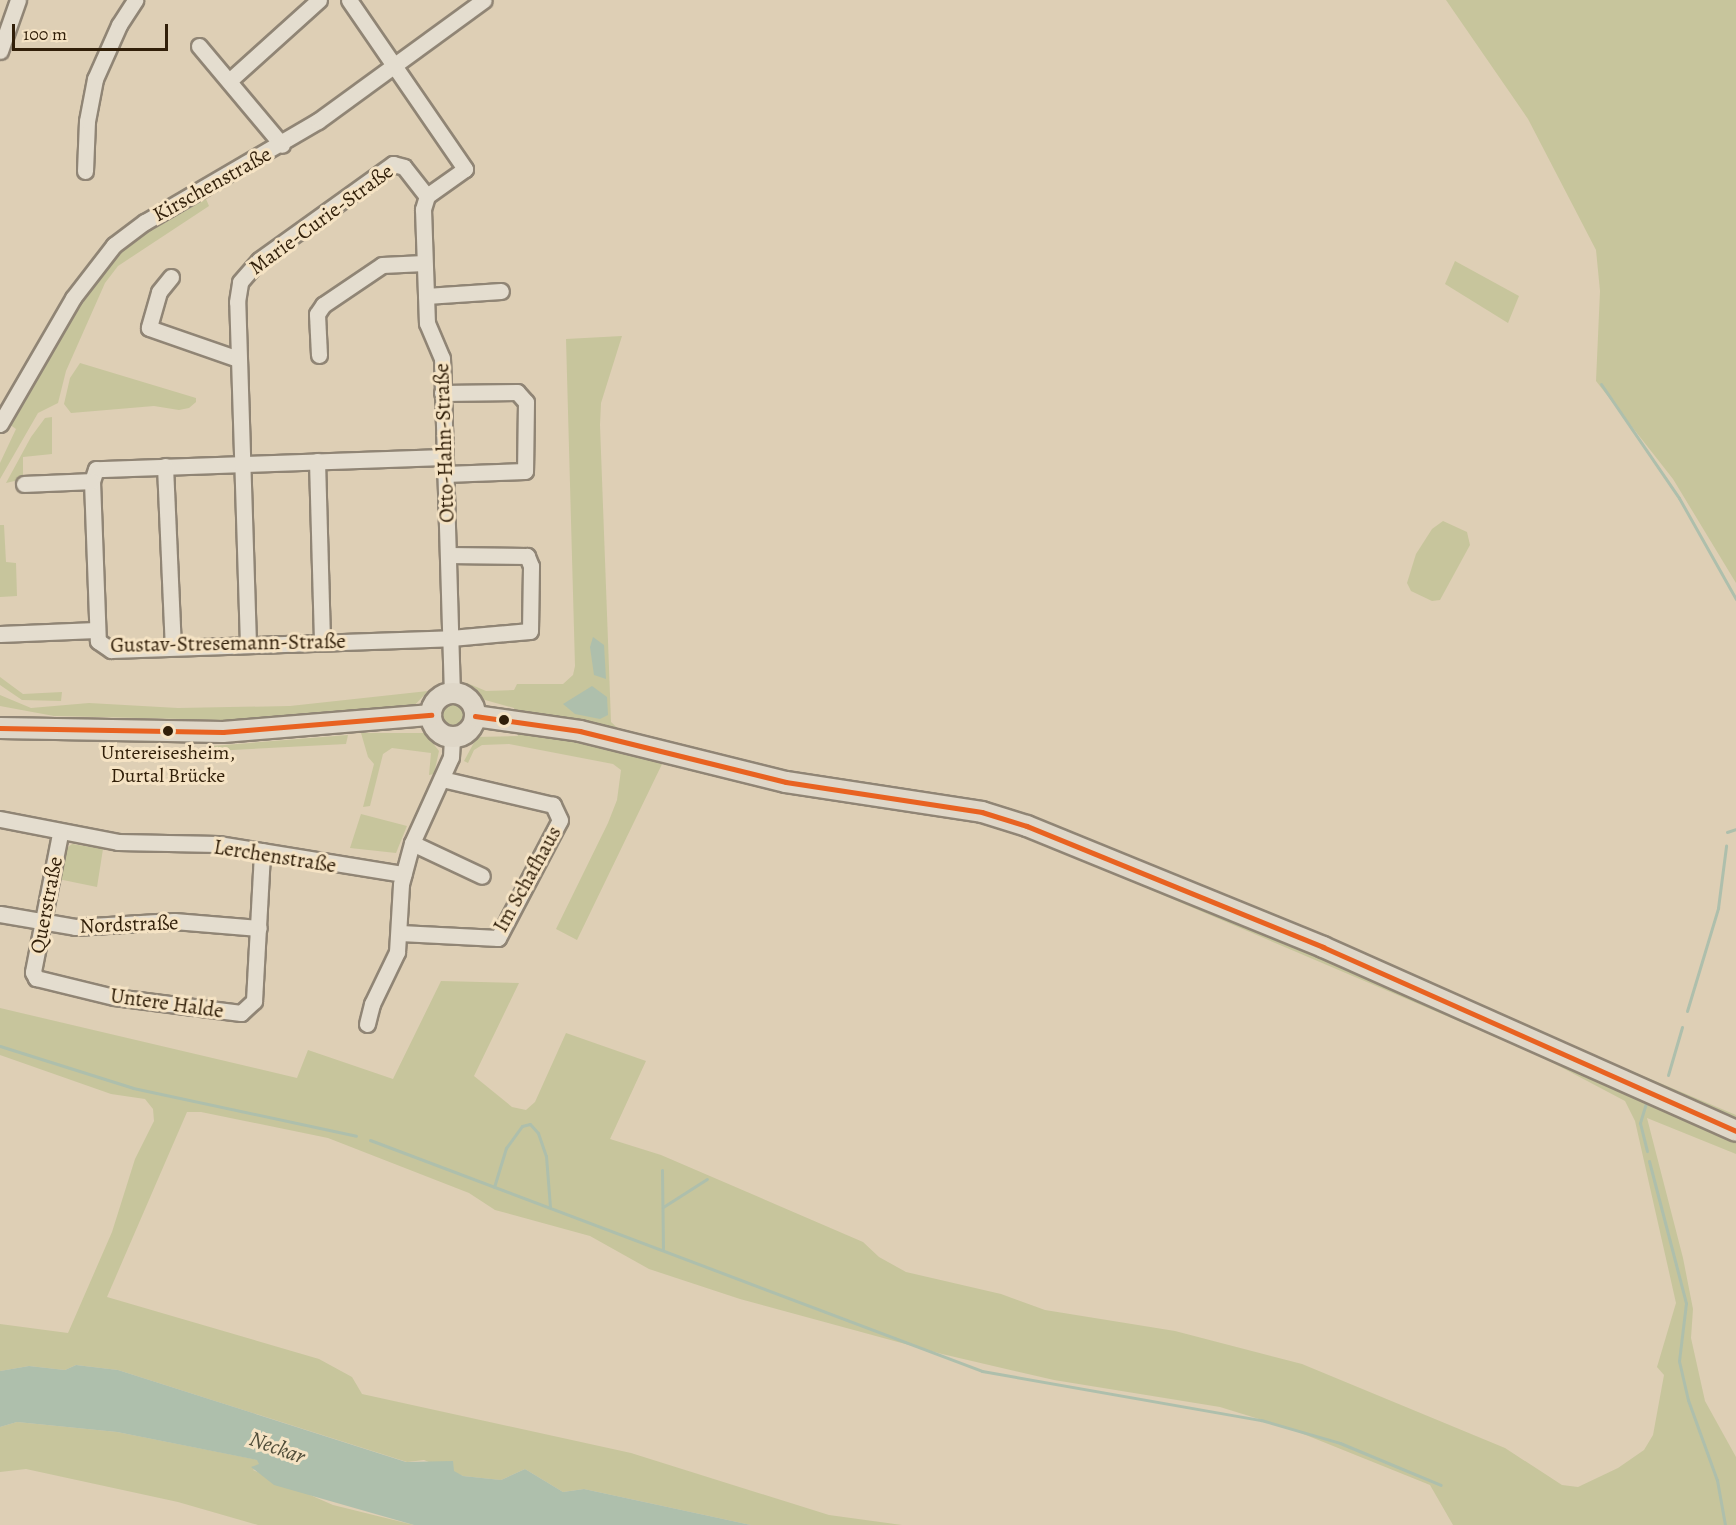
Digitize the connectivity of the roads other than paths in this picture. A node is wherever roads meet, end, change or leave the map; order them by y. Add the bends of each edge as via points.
1 (18, 0) edge
2 (135, 0) edge
3 (319, 0) edge
4 (349, 0) edge
5 (483, 0) edge
6 (199, 46) dead end
7 (0, 51) edge
8 (393, 69) junction
9 (229, 81) junction
10 (282, 145) junction
11 (84, 171) dead end
12 (427, 196) junction
13 (424, 263) junction
14 (171, 277) dead end
15 (501, 291) dead end
16 (426, 296) junction
17 (319, 355) dead end
18 (238, 359) junction
19 (442, 393) junction
20 (2, 417) edge
21 (444, 458) junction
22 (317, 461) junction
23 (243, 463) junction
24 (165, 466) junction
25 (445, 474) junction
26 (92, 482) junction
27 (24, 484) dead end
28 (448, 555) junction
29 (96, 630) junction
30 (0, 634) edge
31 (451, 638) junction
32 (322, 640) junction
33 (248, 644) junction
34 (173, 646) junction
35 (453, 693) junction
36 (431, 715) junction
37 (475, 716) junction
38 (0, 728) edge
39 (452, 737) junction
40 (442, 779) junction
41 (0, 819) edge
42 (60, 834) junction
43 (412, 843) junction
44 (261, 851) junction
45 (404, 874) junction
46 (482, 876) dead end
47 (0, 915) edge
48 (43, 922) junction
49 (259, 928) junction
50 (400, 933) junction
51 (34, 976) joint
52 (367, 1024) dead end
53 (1736, 1131) edge

1 - 7 street
2 - 11 street via 95,79
3 - 9 street
4 - 8 street
5 - 8 street, Kirschenstraße
6 - 9 street
8 - 10 street, Kirschenstraße
8 - 12 street via 465,169
9 - 10 street
10 - 20 street, Kirschenstraße via 132,231 100,260
12 - 13 street, Otto-Hahn-Straße via 423,209
12 - 18 street, Marie-Curie-Straße via 404,166 393,164 248,269 237,290
13 - 16 street, Otto-Hahn-Straße
13 - 17 street via 382,265 323,304 317,314
14 - 18 street via 159,292 149,328
15 - 16 street
16 - 19 street, Otto-Hahn-Straße via 427,323 442,358
18 - 23 street, Marie-Curie-Straße
19 - 21 street, Otto-Hahn-Straße
19 - 25 street via 522,394 526,402 528,468 522,472
21 - 22 street
21 - 25 street, Otto-Hahn-Straße
22 - 23 street
22 - 32 street
23 - 24 street
23 - 33 street, Marie-Curie-Straße
24 - 26 street via 100,467
24 - 34 street
25 - 28 street, Otto-Hahn-Straße
26 - 27 street
26 - 29 street, Gustav-Stresemann-Straße
28 - 31 street, Otto-Hahn-Straße
28 - 31 street, Gustav-Stresemann-Straße via 527,556 531,566 530,631
29 - 30 street
29 - 34 street, Gustav-Stresemann-Straße via 104,648
31 - 32 street, Gustav-Stresemann-Straße
31 - 35 street, Otto-Hahn-Straße
32 - 33 street, Gustav-Stresemann-Straße
33 - 34 street, Gustav-Stresemann-Straße
35 - 36 main road via 435,703
35 - 37 main road via 471,702
36 - 38 main road via 222,732
36 - 39 main road via 438,731
37 - 39 main road via 468,732
37 - 53 main road via 580,731 786,782 982,812 1027,826 1323,947
39 - 40 street via 451,757
40 - 43 street
40 - 50 street, Im Schafhaus via 553,806 560,820 498,938
41 - 42 street, Lerchenstraße
42 - 44 street, Lerchenstraße via 118,842 218,844
42 - 48 street, Querstraße
43 - 45 street
43 - 46 street
44 - 45 street, Lerchenstraße
44 - 49 street, Untere Halde
45 - 50 street
47 - 48 street, Nordstraße
48 - 49 street, Nordstraße via 117,927 174,921
48 - 51 street, Querstraße
49 - 51 street, Untere Halde via 254,1001 249,1010 241,1013 114,997 53,985
50 - 52 street

